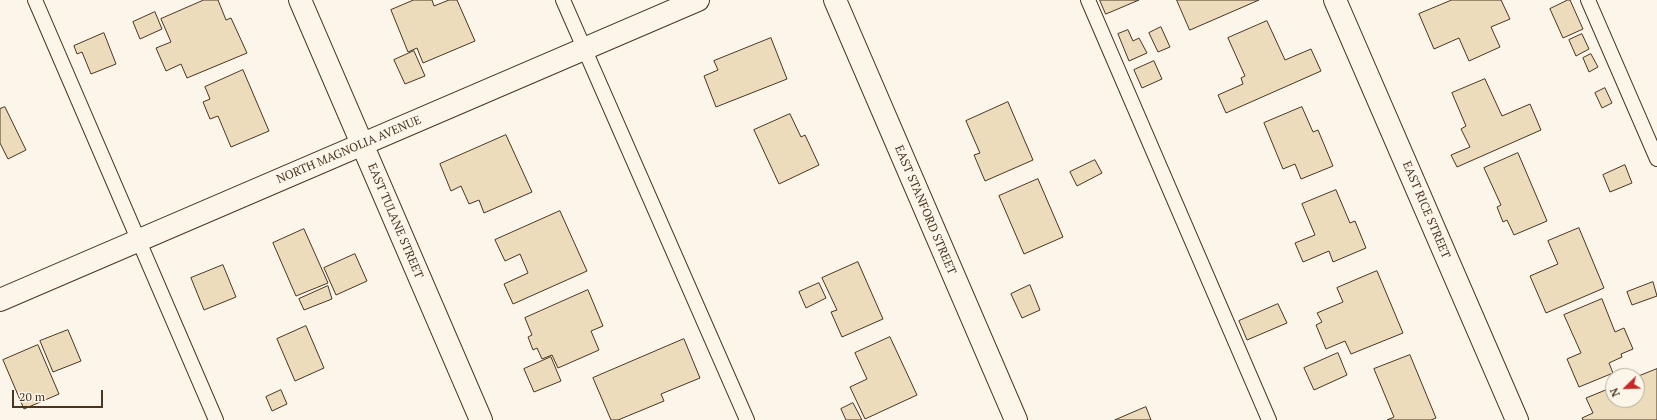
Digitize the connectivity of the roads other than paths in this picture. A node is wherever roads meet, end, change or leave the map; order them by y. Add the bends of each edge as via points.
1 (35, 0) edge
2 (300, 0) edge
3 (563, 0) edge
4 (698, 0) edge
5 (835, 0) edge
6 (1088, 0) edge
7 (1335, 0) edge
8 (1588, 0) edge
9 (584, 49) junction
10 (362, 144) junction
11 (1657, 159) edge
12 (138, 241) junction
13 (0, 300) edge
14 (216, 420) edge
15 (481, 420) edge
16 (747, 420) edge
17 (1016, 420) edge
18 (1269, 420) edge
19 (1517, 420) edge

1 - 12 lane
2 - 10 street, EAST TULANE STREET
3 - 9 lane
4 - 9 street, NORTH MAGNOLIA AVENUE
5 - 17 street, EAST STANFORD STREET
6 - 18 lane
7 - 19 street, EAST RICE STREET
8 - 11 lane
9 - 10 street, NORTH MAGNOLIA AVENUE
9 - 16 lane
10 - 12 street, NORTH MAGNOLIA AVENUE
10 - 15 street, EAST TULANE STREET
12 - 13 street, NORTH MAGNOLIA AVENUE
12 - 14 lane

